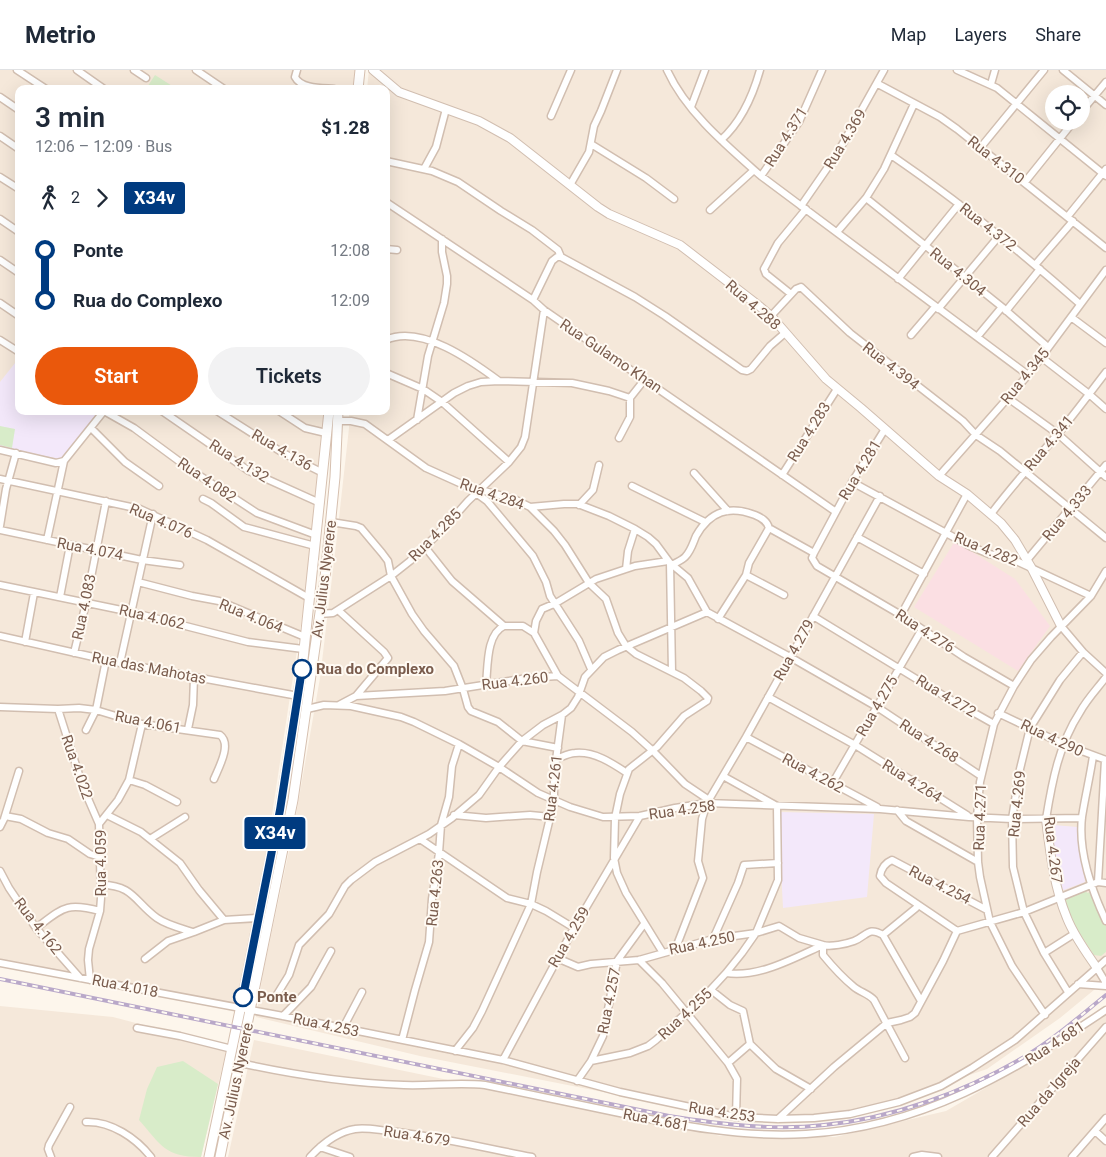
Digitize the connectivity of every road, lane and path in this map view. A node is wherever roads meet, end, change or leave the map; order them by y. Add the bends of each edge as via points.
1 (17, 70) edge
2 (77, 70) edge
3 (134, 70) edge
4 (196, 70) edge
5 (297, 70) edge
6 (360, 70) edge
7 (373, 70) edge
8 (571, 70) edge
9 (617, 70) edge
10 (667, 70) edge
11 (705, 70) edge
12 (760, 70) edge
13 (822, 70) edge
14 (884, 70) edge
15 (957, 70) edge
16 (994, 70) edge
17 (1044, 70) edge
18 (1063, 70) edge
19 (146, 78) dead end
20 (1106, 82) edge
21 (878, 84) junction
22 (990, 84) junction
23 (40, 85) edge
24 (98, 85) edge
25 (218, 85) edge
26 (307, 85) edge
27 (358, 85) edge
28 (1094, 96) junction
29 (0, 97) edge
30 (1090, 101) edge
31 (914, 104) junction
32 (1016, 104) junction
33 (1106, 105) edge
34 (15, 107) edge
35 (692, 107) junction
36 (446, 109) junction
37 (551, 116) dead end
38 (1067, 130) edge
39 (0, 136) edge
40 (1060, 139) junction
41 (721, 140) junction
42 (591, 144) junction
43 (15, 146) edge
44 (981, 147) junction
45 (892, 155) junction
46 (390, 162) edge
47 (424, 169) junction
48 (754, 170) junction
49 (1105, 173) edge
50 (0, 176) edge
51 (761, 176) junction
52 (1025, 182) junction
53 (570, 185) junction
54 (15, 186) edge
55 (866, 198) junction
56 (674, 199) dead end
57 (959, 204) junction
58 (390, 205) edge
59 (804, 208) junction
60 (710, 210) dead end
61 (1070, 218) junction
62 (0, 219) edge
63 (15, 229) edge
64 (837, 232) junction
65 (999, 236) junction
66 (442, 239) junction
67 (925, 245) junction
68 (1106, 248) edge
69 (390, 249) edge
70 (397, 250) dead end
71 (561, 257) junction
72 (0, 260) edge
73 (1038, 267) junction
74 (15, 270) edge
75 (1105, 273) edge
76 (965, 277) junction
77 (898, 279) junction
78 (791, 294) junction
79 (533, 300) junction
80 (0, 303) edge
81 (1080, 304) junction
82 (936, 308) junction
83 (1004, 309) junction
84 (544, 310) junction
85 (15, 313) edge
86 (771, 316) junction
87 (1071, 317) junction
88 (785, 333) junction
89 (911, 335) dead end
90 (977, 337) junction
91 (390, 339) edge
92 (0, 340) edge
93 (432, 341) junction
94 (1106, 343) edge
95 (1048, 347) junction
96 (15, 349) edge
97 (1041, 357) junction
98 (1106, 372) edge
99 (390, 375) edge
100 (1028, 375) junction
101 (645, 379) junction
102 (499, 381) junction
103 (534, 381) junction
104 (424, 389) junction
105 (837, 389) junction
106 (1089, 394) junction
107 (630, 398) junction
108 (1008, 398) junction
109 (442, 402) junction
110 (1106, 409) edge
111 (101, 415) edge
112 (111, 415) edge
113 (168, 415) edge
114 (223, 415) edge
115 (285, 415) edge
116 (328, 415) edge
117 (338, 415) edge
118 (417, 420) junction
119 (338, 421) junction
120 (91, 428) junction
121 (885, 428) junction
122 (326, 433) junction
123 (1058, 434) junction
124 (976, 435) junction
125 (619, 438) dead end
126 (388, 440) junction
127 (0, 450) edge
128 (16, 453) junction
129 (64, 461) junction
130 (509, 462) junction
131 (599, 465) dead end
132 (1106, 465) edge
133 (694, 472) dead end
134 (1026, 472) junction
135 (1100, 472) junction
136 (323, 473) junction
137 (782, 475) junction
138 (939, 476) junction
139 (1106, 477) edge
140 (0, 478) edge
141 (9, 480) junction
142 (852, 482) junction
143 (159, 486) dead end
144 (632, 486) dead end
145 (57, 492) junction
146 (478, 492) junction
147 (967, 494) junction
148 (880, 496) junction
149 (203, 499) dead end
150 (106, 501) junction
151 (320, 503) junction
152 (580, 504) junction
153 (530, 507) junction
154 (1070, 510) junction
155 (728, 511) junction
156 (836, 512) junction
157 (153, 514) junction
158 (991, 514) junction
159 (331, 522) junction
160 (705, 522) junction
161 (0, 528) edge
162 (768, 528) junction
163 (635, 529) junction
164 (946, 533) junction
165 (316, 535) junction
166 (857, 537) junction
167 (1106, 538) edge
168 (47, 540) junction
169 (70, 546) junction
170 (315, 546) junction
171 (425, 546) junction
172 (96, 551) junction
173 (814, 553) junction
174 (142, 560) junction
175 (670, 563) junction
176 (1029, 564) junction
177 (180, 565) dead end
178 (626, 569) junction
179 (1106, 571) edge
180 (746, 574) junction
181 (924, 574) junction
182 (391, 576) junction
183 (835, 577) junction
184 (138, 582) junction
185 (589, 583) junction
186 (0, 585) edge
187 (34, 593) junction
188 (784, 595) dead end
189 (60, 597) junction
190 (309, 598) junction
191 (1089, 598) junction
192 (86, 603) junction
193 (556, 604) junction
194 (338, 610) junction
195 (131, 612) junction
196 (705, 613) junction
197 (320, 614) junction
198 (901, 614) junction
199 (813, 616) junction
200 (718, 619) junction
201 (504, 626) junction
202 (1061, 626) junction
203 (671, 628) junction
204 (922, 629) junction
205 (534, 633) junction
206 (0, 636) edge
207 (305, 637) junction
208 (26, 642) junction
209 (626, 646) junction
210 (303, 649) junction
211 (1083, 652) junction
212 (74, 653) junction
213 (790, 657) junction
214 (106, 660) junction
215 (120, 663) junction
216 (899, 668) junction
217 (591, 669) junction
218 (672, 672) junction
219 (1106, 673) edge
220 (558, 676) junction
221 (194, 677) junction
222 (1106, 678) edge
223 (486, 684) junction
224 (1014, 686) junction
225 (463, 689) junction
226 (579, 692) junction
227 (298, 696) junction
228 (356, 696) junction
229 (768, 697) junction
230 (339, 705) junction
231 (0, 707) edge
232 (877, 707) junction
233 (58, 709) junction
234 (307, 709) junction
235 (96, 710) junction
236 (998, 713) junction
237 (562, 715) junction
238 (142, 724) junction
239 (994, 724) junction
240 (1030, 728) junction
241 (188, 729) junction
242 (86, 730) dead end
243 (746, 737) junction
244 (522, 741) junction
245 (459, 744) junction
246 (1063, 744) junction
247 (855, 745) junction
248 (558, 748) junction
249 (653, 751) junction
250 (1093, 756) junction
251 (556, 760) junction
252 (1105, 760) edge
253 (499, 767) junction
254 (19, 771) dead end
255 (627, 773) junction
256 (723, 776) junction
257 (981, 776) junction
258 (214, 779) dead end
259 (129, 780) junction
260 (832, 784) junction
261 (554, 801) junction
262 (177, 802) dead end
263 (708, 802) junction
264 (777, 806) junction
265 (880, 808) junction
266 (897, 810) junction
267 (107, 815) junction
268 (5, 816) junction
269 (454, 816) junction
270 (640, 816) junction
271 (184, 817) dead end
272 (551, 817) junction
273 (969, 817) junction
274 (977, 817) junction
275 (615, 818) junction
276 (1082, 818) junction
277 (1012, 819) junction
278 (1046, 819) junction
279 (99, 824) junction
280 (441, 825) junction
281 (0, 827) edge
282 (150, 839) junction
283 (420, 839) junction
284 (439, 852) junction
285 (100, 857) junction
286 (614, 858) junction
287 (978, 862) junction
288 (778, 863) junction
289 (0, 871) edge
290 (1098, 882) junction
291 (1106, 883) edge
292 (102, 885) junction
293 (1091, 885) junction
294 (1060, 899) junction
295 (531, 904) junction
296 (916, 908) dead end
297 (987, 910) junction
298 (100, 911) junction
299 (1024, 912) junction
300 (258, 918) junction
301 (224, 920) junction
302 (1106, 921) edge
303 (990, 922) junction
304 (644, 924) junction
305 (36, 928) junction
306 (574, 928) junction
307 (957, 931) junction
308 (194, 932) junction
309 (756, 933) junction
310 (1074, 934) junction
311 (883, 935) junction
312 (712, 939) junction
313 (823, 944) junction
314 (675, 950) junction
315 (331, 951) dead end
316 (663, 953) junction
317 (1044, 953) junction
318 (557, 958) junction
319 (145, 959) dead end
320 (639, 960) junction
321 (1106, 960) edge
322 (617, 962) junction
323 (1, 963) edge
324 (1097, 968) junction
325 (726, 973) junction
326 (80, 978) junction
327 (90, 980) junction
328 (1078, 984) junction
329 (1106, 985) edge
330 (711, 990) junction
331 (362, 992) dead end
332 (1068, 992) junction
333 (276, 996) dead end
334 (921, 1001) junction
335 (240, 1008) junction
336 (251, 1010) junction
337 (1106, 1010) edge
338 (687, 1013) junction
339 (1045, 1015) junction
340 (283, 1016) junction
341 (887, 1023) junction
342 (1106, 1027) edge
343 (138, 1028) dead end
344 (343, 1028) junction
345 (402, 1040) junction
346 (750, 1044) junction
347 (232, 1049) junction
348 (455, 1051) junction
349 (906, 1058) dead end
350 (502, 1060) junction
351 (591, 1061) junction
352 (728, 1062) junction
353 (240, 1063) junction
354 (577, 1081) junction
355 (811, 1089) junction
356 (70, 1107) dead end
357 (736, 1116) junction
358 (1106, 1118) edge
359 (778, 1119) junction
360 (86, 1122) dead end
361 (1095, 1132) junction
362 (1106, 1141) edge
363 (320, 1147) junction
364 (517, 1156) edge
365 (51, 1157) edge
366 (151, 1157) edge
367 (209, 1157) edge
368 (220, 1157) edge
369 (310, 1157) edge
370 (350, 1157) edge
371 (532, 1157) edge
372 (913, 1157) edge
373 (938, 1157) edge
374 (992, 1157) edge
375 (1072, 1157) edge

1 - 23 street
2 - 24 street
3 - 19 street
4 - 25 street
5 - 26 street via 295,77
6 - 27 main road
7 - 36 street, Rua 4.288 via 399,92
8 - 37 street
9 - 42 street via 594,126
10 - 35 street
11 - 35 street
12 - 41 street via 747,104
13 - 51 street, Rua 4.371 via 799,122
14 - 21 street, Rua 4.369
15 - 22 street
16 - 22 street
17 - 32 street
18 - 28 street
20 - 28 street
21 - 31 street, Rua 4.310
21 - 59 street, Rua 4.369
22 - 32 street
28 - 30 street
28 - 33 street
29 - 34 street
31 - 44 street, Rua 4.310
31 - 45 street
32 - 40 street
32 - 44 street
35 - 41 street
36 - 47 street via 436,147
36 - 53 street, Rua 4.288 via 479,121 510,138
38 - 40 street
39 - 43 street
40 - 49 street
40 - 52 street
41 - 48 street
42 - 53 street
42 - 56 street
44 - 52 street, Rua 4.310
45 - 55 street
45 - 57 street, Rua 4.372
46 - 47 street
47 - 71 street via 458,182 524,225 558,250
48 - 51 street
48 - 60 street
49 - 61 street
50 - 54 street
51 - 59 street
52 - 61 street, Rua 4.310
53 - 86 street, Rua 4.288 via 609,214 680,245
55 - 64 street
55 - 67 street, Rua 4.304
57 - 65 street, Rua 4.372
57 - 67 street
58 - 66 street, Rua Gulamo Khan
59 - 64 street
59 - 78 street, Rua 4.369 via 778,243 764,269
61 - 68 street, Rua 4.310
61 - 73 street
62 - 63 street
64 - 77 street
65 - 73 street, Rua 4.372
65 - 76 street
66 - 79 street, Rua Gulamo Khan
66 - 93 street via 447,280 444,303
67 - 76 street, Rua 4.304
67 - 77 street
69 - 70 street
71 - 79 street via 552,261
71 - 88 street via 642,301 742,370 751,369 765,350
72 - 74 street
73 - 81 street, Rua 4.372
73 - 83 street
75 - 81 street, Rua 4.345
76 - 82 street
76 - 83 street, Rua 4.304
77 - 82 street
78 - 86 street
78 - 124 street, Rua 4.394 via 799,287 809,294 850,333 963,421
79 - 84 street, Rua Gulamo Khan
80 - 85 street
81 - 87 street, Rua 4.345
82 - 89 street
82 - 90 street
83 - 90 street
83 - 95 street, Rua 4.304
84 - 101 street, Rua Gulamo Khan
84 - 103 street, Rua 4.285
86 - 88 street, Rua 4.288
87 - 94 street
87 - 95 street, Rua 4.345
88 - 105 street, Rua 4.288
90 - 100 street
91 - 93 street
92 - 96 street
93 - 102 street via 474,363
93 - 104 street
95 - 97 street, Rua 4.345
97 - 100 street, Rua 4.345
97 - 106 street
98 - 106 street, Rua 4.341
99 - 104 street
100 - 108 street, Rua 4.345
101 - 107 street
101 - 137 street, Rua Gulamo Khan
102 - 103 street
102 - 109 street via 468,386
103 - 107 street via 572,384
103 - 130 street, Rua 4.285 via 524,442
104 - 109 street
104 - 118 street
105 - 121 street, Rua 4.288
105 - 137 street, Rua 4.283
106 - 110 street
106 - 123 street, Rua 4.341
107 - 125 street via 630,417
108 - 123 street
108 - 124 street, Rua 4.345
109 - 118 street
109 - 130 street
111 - 120 street
112 - 165 street, Rua 4.082 via 257,513
113 - 151 street, Rua 4.132 via 250,471
114 - 136 street, Rua 4.136 via 275,449
115 - 122 street via 305,428
116 - 122 main road, Av. Julius Nyerere
117 - 119 main road, Av. Julius Nyerere
118 - 126 street
119 - 126 street, Rua 4.284 via 365,424
119 - 159 main road, Av. Julius Nyerere
120 - 129 street
120 - 143 street via 124,462
121 - 138 street, Rua 4.288
121 - 142 street, Rua 4.281
122 - 136 main road, Av. Julius Nyerere
123 - 134 street, Rua 4.341
123 - 135 street
124 - 134 street, Rua 4.394
124 - 138 street, Rua 4.345
126 - 146 street, Rua 4.284 via 426,468
127 - 128 street
128 - 129 street via 56,463
128 - 141 street
129 - 145 street
130 - 146 street, Rua 4.285
131 - 152 street via 593,490
132 - 135 street, Rua 4.333
133 - 155 street
134 - 154 street, Rua 4.394
134 - 158 street, Rua 4.341
135 - 139 street
135 - 154 street, Rua 4.333
136 - 151 main road, Av. Julius Nyerere
137 - 156 street, Rua Gulamo Khan
138 - 147 street, Rua 4.288
140 - 141 street, Rua 4.076
141 - 145 street, Rua 4.076
141 - 161 street
142 - 148 street, Rua 4.282
142 - 156 street, Rua 4.281
144 - 160 street
145 - 150 street, Rua 4.076
145 - 168 street
146 - 153 street, Rua 4.284 via 514,499
146 - 171 street, Rua 4.285
146 - 193 street via 534,556
147 - 158 street, Rua 4.288
147 - 164 street
148 - 164 street, Rua 4.282
148 - 166 street, Rua 4.279
149 - 170 street via 244,528
150 - 157 street, Rua 4.076
150 - 172 street, Rua 4.083
151 - 165 main road, Av. Julius Nyerere
152 - 153 street, Rua 4.284
152 - 163 street, Rua 4.284
153 - 185 street via 565,545
154 - 167 street, Rua 4.394
154 - 176 street, Rua 4.333
155 - 160 street via 719,512
155 - 162 street via 759,517 767,522
156 - 173 street, Rua 4.281
157 - 174 street
157 - 190 street, Rua 4.076 via 207,540
158 - 176 street, Rua 4.288 via 1015,540
159 - 182 street via 361,528 388,561
159 - 197 main road, Av. Julius Nyerere
160 - 175 street via 687,555
161 - 168 street, Rua 4.074
162 - 173 street
162 - 180 street
163 - 175 street, Rua 4.284 via 656,544
163 - 178 street
164 - 176 street, Rua 4.282 via 989,554
164 - 181 street
165 - 170 main road, Av. Julius Nyerere
166 - 181 street
166 - 183 street, Rua 4.279
168 - 169 street, Rua 4.074
169 - 172 street, Rua 4.074
169 - 189 street
170 - 190 main road, Av. Julius Nyerere
171 - 182 street, Rua 4.285
171 - 201 street via 452,581
172 - 174 street, Rua 4.074
172 - 192 street, Rua 4.083
173 - 183 street, Rua 4.276 via 814,563
174 - 177 street, Rua 4.074
174 - 184 street
175 - 178 street
175 - 196 street, Rua 4.284 via 688,578
175 - 203 street
176 - 191 street
176 - 202 street, Rua 4.282
178 - 185 street
179 - 191 street, Rua 4.271
180 - 188 street
180 - 200 street
181 - 198 street
182 - 194 street, Rua 4.285
182 - 225 street via 424,631 450,660
183 - 198 street, Rua 4.276
183 - 199 street, Rua 4.279
184 - 195 street
184 - 207 street, Rua 4.064 via 219,601
185 - 193 street
185 - 209 street via 606,600
186 - 187 street, Rua 4.062
187 - 189 street, Rua 4.062
187 - 208 street
189 - 192 street, Rua 4.062
190 - 207 main road, Av. Julius Nyerere
191 - 202 street, Rua 4.271
192 - 195 street, Rua 4.062
192 - 212 street, Rua 4.083
193 - 205 street via 540,612
193 - 217 street via 579,641
194 - 197 street, Rua 4.285
194 - 228 street via 388,658
195 - 210 street, Rua 4.062 via 237,640
195 - 215 street
196 - 200 street, Rua 4.268
196 - 203 street
197 - 234 main road, Av. Julius Nyerere
198 - 204 street, Rua 4.276
199 - 213 street, Rua 4.279
199 - 216 street, Rua 4.272
200 - 213 street, Rua 4.268
201 - 205 street via 524,626
201 - 223 street via 496,632 492,642
202 - 211 street, Rua 4.282
202 - 224 street, Rua 4.271 via 1031,660
203 - 209 street
203 - 218 street
204 - 216 street, Rua 4.275
204 - 224 street, Rua 4.276
205 - 220 street
206 - 208 street, Rua das Mahotas
207 - 210 main road, Av. Julius Nyerere
208 - 212 street, Rua das Mahotas
209 - 217 street via 604,657
209 - 218 street
210 - 227 main road, Av. Julius Nyerere
211 - 219 street, Rua 4.282
211 - 240 street, Rua 4.269 via 1060,680
212 - 214 street, Rua das Mahotas
213 - 229 street, Rua 4.279
213 - 232 street, Rua 4.268
214 - 215 street, Rua das Mahotas
214 - 235 street
215 - 221 street, Rua das Mahotas
216 - 232 street, Rua 4.275
216 - 239 street, Rua 4.272
217 - 226 street
218 - 249 street via 701,691 708,700 684,716
220 - 223 street, Rua 4.260
220 - 226 street, Rua 4.260
221 - 227 street, Rua das Mahotas
221 - 241 street
222 - 246 street, Rua 4.267 via 1079,712
223 - 225 street, Rua 4.260
224 - 236 street, Rua 4.271
225 - 228 street, Rua 4.260
225 - 244 street via 471,711 498,722
226 - 237 street via 573,705
226 - 249 street, Rua 4.260
227 - 300 main road, Av. Julius Nyerere via 280,810
228 - 230 street, Rua 4.260
229 - 243 street, Rua 4.279
229 - 247 street, Rua 4.264
230 - 234 street, Rua 4.258
230 - 245 street, Rua 4.258 via 401,718
231 - 233 street, Rua 4.061
232 - 247 street, Rua 4.275
232 - 257 street, Rua 4.268
233 - 235 street, Rua 4.061
233 - 279 street, Rua 4.022 via 82,787
234 - 336 main road, Av. Julius Nyerere via 288,831
235 - 238 street, Rua 4.061
235 - 242 street
236 - 239 street, Rua 4.271
236 - 240 street, Rua 4.290
237 - 244 street
237 - 248 street, Rua 4.261
238 - 241 street, Rua 4.061
238 - 259 street, Rua 4.059
239 - 257 street, Rua 4.271
240 - 246 street, Rua 4.290
240 - 277 street, Rua 4.269
241 - 258 street, Rua 4.061 via 224,738 223,758
243 - 256 street, Rua 4.279
243 - 260 street, Rua 4.262
244 - 248 street
244 - 253 street
245 - 253 street, Rua 4.258
245 - 280 street, Rua 4.263
246 - 250 street, Rua 4.290
246 - 278 street, Rua 4.267 via 1052,781
247 - 260 street, Rua 4.275
247 - 273 street, Rua 4.264
248 - 251 street, Rua 4.261
249 - 255 street
249 - 263 street, Rua 4.260 via 684,784
250 - 252 street, Rua 4.290
250 - 276 street
251 - 255 street via 575,752 586,753
251 - 261 street, Rua 4.261
252 - 290 street
253 - 261 street, Rua 4.258
253 - 269 street via 479,795
254 - 268 street
255 - 275 street
256 - 263 street, Rua 4.279
256 - 264 street
257 - 274 street, Rua 4.271
259 - 262 street
259 - 267 street, Rua 4.059
260 - 265 street, Rua 4.262
261 - 272 street, Rua 4.261
261 - 275 street, Rua 4.258 via 595,816
263 - 264 street, Rua 4.258
263 - 270 street, Rua 4.258
263 - 314 street, Rua 4.279 via 702,819 698,861 703,878
264 - 265 street, Rua 4.258
264 - 288 street, Rua 4.250
265 - 266 street, Rua 4.258
266 - 273 street, Rua 4.258
266 - 287 street via 906,822
267 - 279 street, Rua 4.059
267 - 282 street
268 - 281 street
268 - 285 street via 21,819 68,839
269 - 272 street
269 - 280 street
270 - 275 street, Rua 4.258
270 - 286 street, Rua 4.259
271 - 282 street
272 - 295 street, Rua 4.261
273 - 274 street, Rua 4.258
274 - 277 street, Rua 4.258
274 - 287 street, Rua 4.271
275 - 286 street, Rua 4.250
276 - 278 street, Rua 4.258
276 - 293 street via 1082,841
277 - 278 street, Rua 4.258
277 - 299 street, Rua 4.269 via 1013,867
278 - 294 street, Rua 4.267
279 - 285 street, Rua 4.059
280 - 283 street
280 - 284 street, Rua 4.263
282 - 301 street via 180,863
283 - 284 street
283 - 333 street via 375,862 346,886 329,914 299,945 289,975
284 - 295 street via 507,898
284 - 345 street, Rua 4.263 via 429,942
285 - 292 street, Rua 4.059
286 - 304 street, Rua 4.250 via 621,884
286 - 306 street, Rua 4.259
287 - 297 street, Rua 4.271
288 - 309 street, Rua 4.250 via 778,880
288 - 312 street via 744,865
289 - 305 street, Rua 4.162
290 - 291 street
290 - 293 street
292 - 298 street, Rua 4.059
292 - 308 street via 121,887 158,919
293 - 294 street
293 - 302 street
294 - 299 street
294 - 310 street, Rua 4.267
295 - 306 street
295 - 348 street, Rua 4.261 via 482,1011
296 - 311 street
297 - 303 street, Rua 4.271
297 - 307 street, Rua 4.254 via 892,860 887,862 880,876 886,883
298 - 305 street via 72,906
298 - 327 street, Rua 4.059 via 89,949
299 - 303 street
299 - 317 street, Rua 4.269
300 - 301 street
300 - 335 main road, Av. Julius Nyerere
301 - 308 street
303 - 307 street
303 - 339 street, Rua 4.271 via 1012,966
304 - 316 street, Rua 4.250
304 - 322 street, Rua 4.257
305 - 326 street, Rua 4.162
306 - 318 street, Rua 4.259
307 - 334 street
308 - 319 street via 168,941
309 - 312 street, Rua 4.250
309 - 313 street via 779,926 799,938
309 - 325 street, Rua 4.255
310 - 317 street
310 - 324 street, Rua 4.267
311 - 313 street via 872,931 846,943
311 - 334 street
312 - 314 street, Rua 4.250
313 - 325 street via 770,967 741,974
313 - 341 street via 822,956 854,987 871,996
314 - 316 street, Rua 4.250
315 - 340 street via 311,987
316 - 320 street
317 - 332 street, Rua 4.269
318 - 322 street via 578,967
318 - 350 street, Rua 4.259
320 - 322 street
320 - 338 street
321 - 324 street, Rua 4.253
322 - 351 street, Rua 4.257 via 603,1036
323 - 326 street, Rua 4.018
324 - 328 street, Rua 4.253
324 - 329 street
325 - 330 street, Rua 4.255
326 - 327 street, Rua 4.018
327 - 335 street, Rua 4.018
328 - 329 street
328 - 332 street, Rua 4.253
330 - 338 street, Rua 4.255
330 - 346 street via 743,1011
331 - 344 street
332 - 339 street, Rua 4.253
334 - 341 street via 910,1017
335 - 336 street, Rua 4.018
335 - 347 main road, Av. Julius Nyerere
336 - 340 street, Rua 4.253
336 - 353 main road, Av. Julius Nyerere
337 - 353 street, Rua 4.681 via 1017,1067 968,1093 913,1114 851,1129 806,1134 710,1130 486,1085 405,1085 324,1079
338 - 351 street, Rua 4.255 via 648,1046 621,1056
338 - 352 street
339 - 359 street, Rua 4.253 via 1016,1040 972,1068 918,1095 850,1114
340 - 344 street, Rua 4.253
341 - 349 street
341 - 355 street
342 - 374 street, Rua da Igreja
343 - 347 street
344 - 345 street, Rua 4.253
345 - 348 street, Rua 4.253
346 - 352 street
346 - 355 street via 776,1069
347 - 367 main road, Av. Julius Nyerere
348 - 350 street, Rua 4.253
350 - 354 street, Rua 4.253
351 - 354 street, Rua 4.257
352 - 357 street via 737,1078
353 - 368 main road, Av. Julius Nyerere
354 - 357 street, Rua 4.253
355 - 359 street
356 - 365 street via 49,1144
357 - 359 street, Rua 4.253
358 - 361 street
360 - 366 street via 101,1123 129,1135
361 - 362 street
361 - 375 street
363 - 364 street, Rua 4.679 via 357,1128 417,1134
363 - 369 street, Rua 4.679
363 - 370 street
364 - 371 street, Rua 4.679
372 - 373 street

